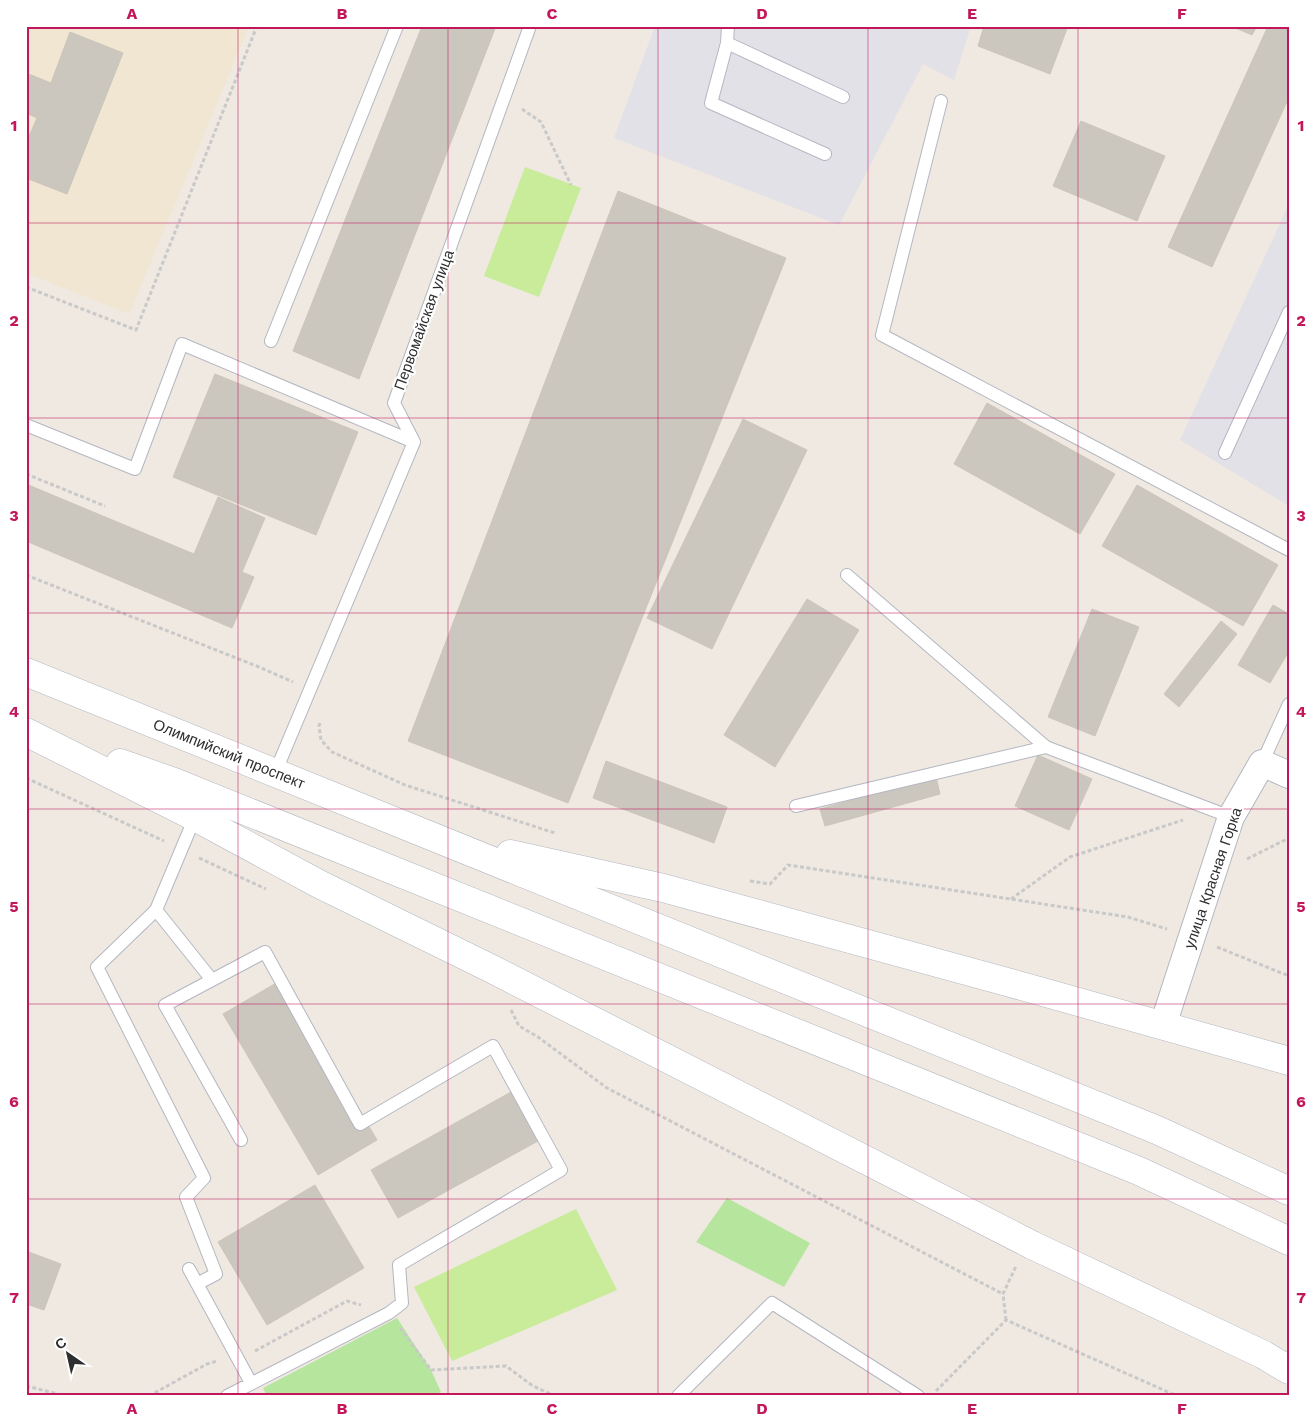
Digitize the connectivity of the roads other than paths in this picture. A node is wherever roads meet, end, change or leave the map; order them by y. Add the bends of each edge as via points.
1 (397, 26) edge
2 (530, 26) edge
3 (728, 26) edge
4 (727, 43) junction
5 (844, 97) dead end
6 (941, 101) dead end
7 (825, 154) dead end
8 (1289, 312) edge
9 (271, 341) dead end
10 (26, 425) edge
11 (414, 442) junction
12 (1225, 453) dead end
13 (1289, 550) edge
14 (848, 575) dead end
15 (26, 672) edge
16 (1289, 704) edge
17 (26, 731) edge
18 (1046, 747) junction
19 (1262, 763) junction
20 (275, 773) junction
21 (1289, 775) edge
22 (796, 806) dead end
23 (1223, 813) junction
24 (195, 817) junction
25 (431, 836) junction
26 (156, 910) junction
27 (212, 980) junction
28 (1163, 1025) junction
29 (1284, 1054) edge
30 (241, 1140) dead end
31 (1289, 1191) edge
32 (1289, 1241) edge
33 (189, 1269) dead end
34 (197, 1284) junction
35 (1289, 1370) edge
36 (251, 1383) junction
37 (227, 1396) edge
38 (678, 1396) edge
39 (918, 1396) edge

1 - 9 lane
2 - 11 lane, Первомайская улица via 394,403
3 - 4 lane
4 - 5 lane
4 - 7 lane via 711,103
6 - 13 lane via 882,335
8 - 12 lane
10 - 11 lane via 135,469 182,344
11 - 20 lane
14 - 18 lane
15 - 20 main road, Олимпийский проспект
16 - 19 lane
17 - 24 main road
17 - 32 main road via 174,782 1121,1164
18 - 22 lane
18 - 23 lane
19 - 21 street
19 - 23 street, улица Красная Горка
20 - 25 main road, Олимпийский проспект
23 - 28 street, улица Красная Горка via 1192,937
24 - 26 lane
24 - 35 main road via 319,884 1032,1245
25 - 28 main road via 663,888
25 - 31 main road via 1157,1130
26 - 27 lane
26 - 34 lane via 97,967 204,1178 186,1197 216,1274
27 - 30 lane via 165,1005
27 - 36 lane via 264,952 360,1124 493,1046 561,1170 399,1265 402,1303
28 - 29 main road via 1254,1051
33 - 34 lane
34 - 36 lane
36 - 37 lane
38 - 39 lane via 772,1303

